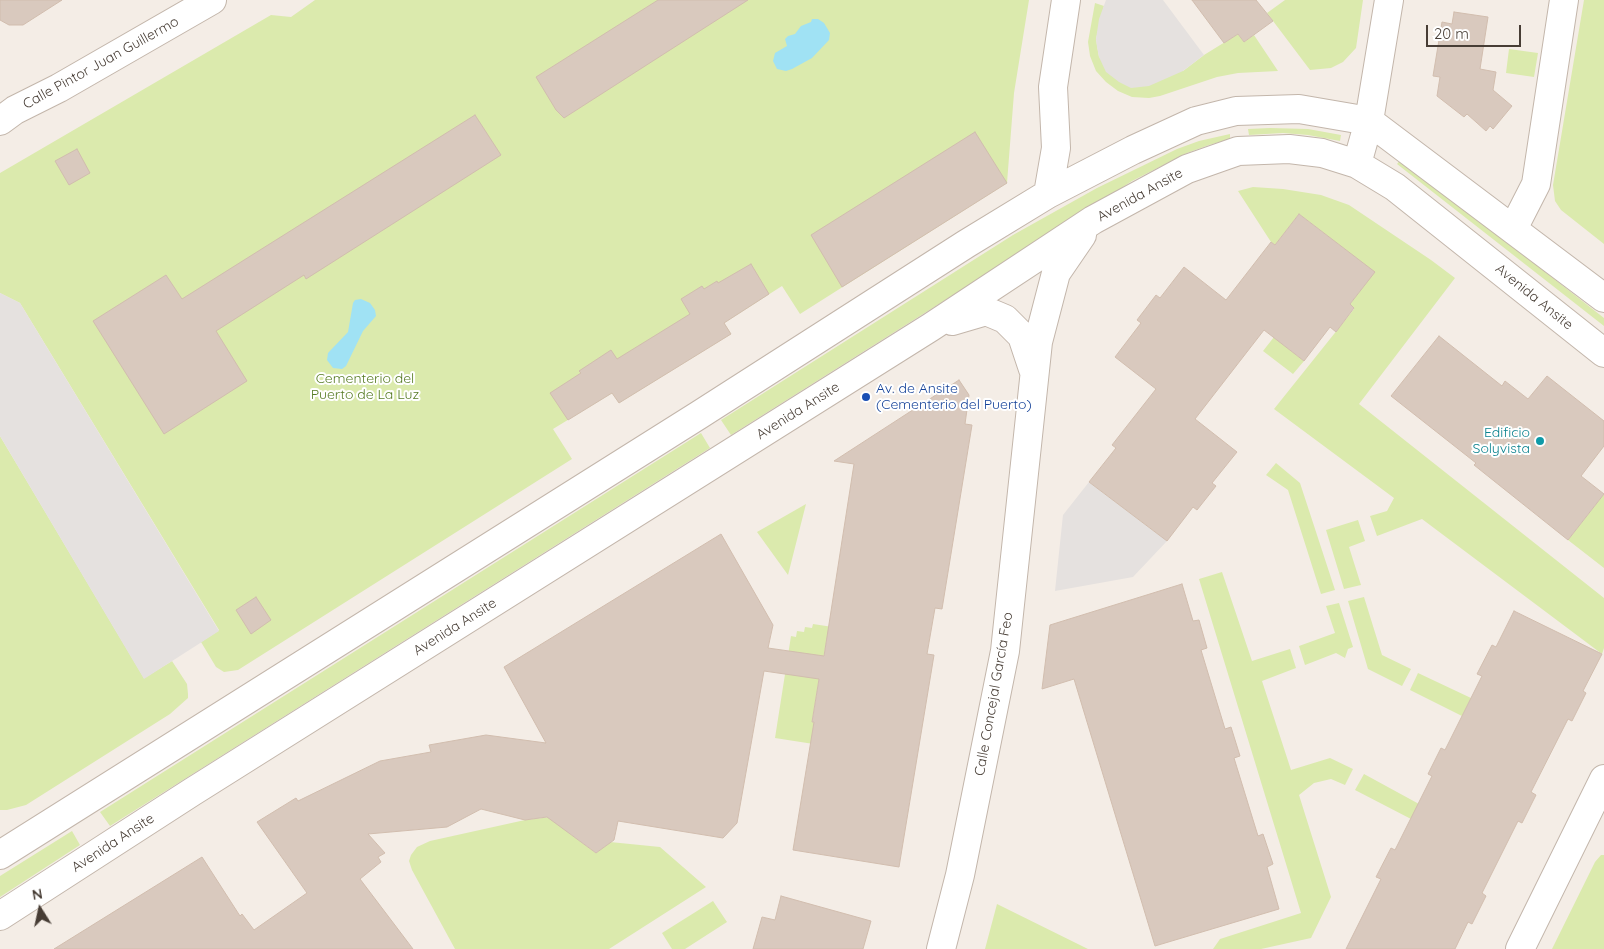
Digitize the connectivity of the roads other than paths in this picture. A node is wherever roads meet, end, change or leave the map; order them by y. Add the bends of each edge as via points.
1 (212, 0) edge
2 (1066, 0) edge
3 (1389, 0) edge
4 (1564, 0) edge
5 (5, 113) edge
6 (1369, 121) junction
7 (1357, 164) junction
8 (1048, 194) junction
9 (1093, 220) junction
10 (1514, 229) junction
11 (1604, 298) edge
12 (931, 327) junction
13 (1604, 353) edge
14 (1035, 377) junction
15 (1604, 779) edge
16 (1604, 825) edge
17 (27, 837) junction
18 (0, 841) edge
19 (1574, 841) junction
20 (0, 855) edge
21 (0, 916) edge
22 (941, 949) edge
23 (1520, 949) edge

1 - 5 street, Calle Pintor Juan Guillermo via 59,88
2 - 8 street via 1053,87 1056,148
3 - 6 street
4 - 10 street via 1536,184
6 - 7 street
6 - 8 street via 1298,109 1236,111 1196,122
6 - 10 street
7 - 9 street, Avenida Ansite via 1322,153 1289,149 1238,151 1187,169
7 - 13 street, Avenida Ansite via 1395,187
8 - 17 street
9 - 12 street, Avenida Ansite
9 - 14 street, Calle Concejal García Feo via 1056,273 1038,342
10 - 11 street
12 - 14 street, Calle Concejal García Feo via 986,311 1005,319 1022,336
12 - 21 street, Avenida Ansite
14 - 22 street, Calle Concejal García Feo via 1005,651 960,875
15 - 19 street
16 - 19 street
17 - 18 street
17 - 20 street
19 - 23 street

